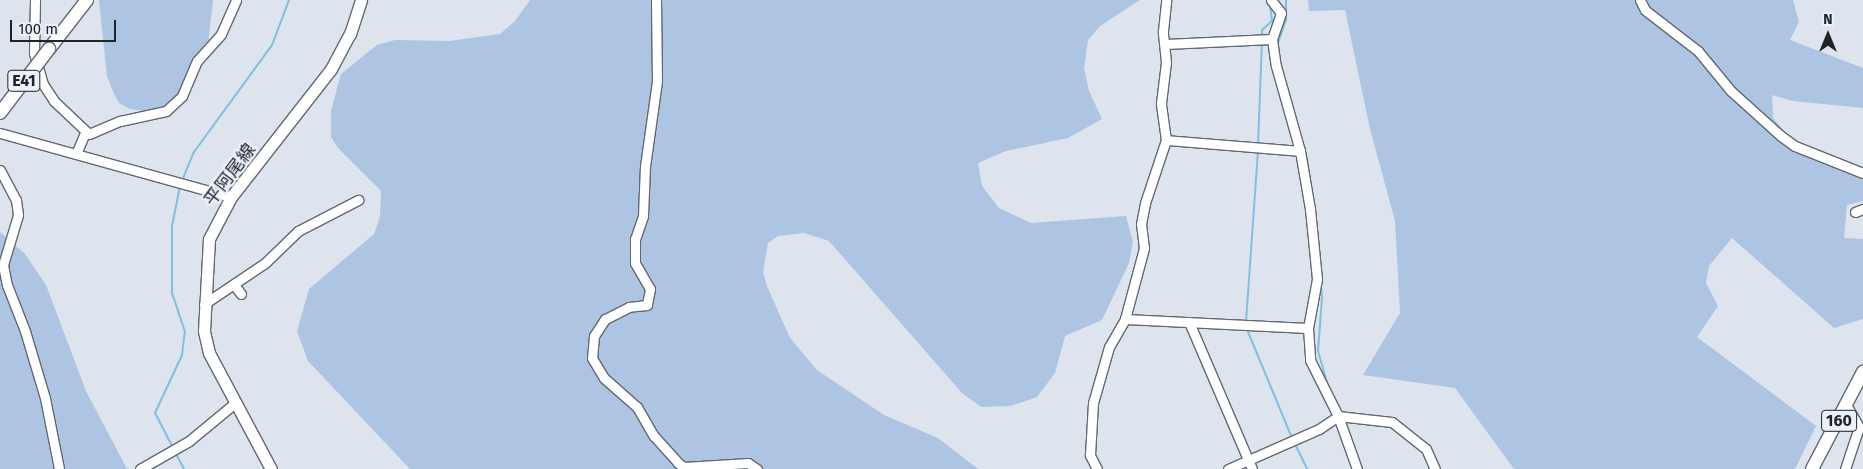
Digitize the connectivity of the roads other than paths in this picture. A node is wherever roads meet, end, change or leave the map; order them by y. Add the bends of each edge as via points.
1 (35, 0) edge
2 (78, 0) edge
3 (86, 0) edge
4 (236, 0) edge
5 (361, 0) edge
6 (656, 0) edge
7 (1166, 0) edge
8 (1271, 0) edge
9 (1640, 0) edge
10 (1272, 39) junction
11 (1165, 44) junction
12 (47, 47) junction
13 (0, 103) edge
14 (0, 113) edge
15 (0, 133) edge
16 (85, 133) junction
17 (1166, 140) junction
18 (1300, 151) junction
19 (76, 154) junction
20 (0, 170) edge
21 (1863, 173) edge
22 (231, 197) junction
23 (358, 200) dead end
24 (235, 286) junction
25 (241, 294) dead end
26 (204, 304) junction
27 (1125, 319) junction
28 (1189, 322) junction
29 (1308, 328) junction
30 (1863, 372) edge
31 (235, 403) junction
32 (1846, 406) junction
33 (1338, 416) junction
34 (1247, 460) junction
35 (59, 469) edge
36 (140, 469) edge
37 (271, 469) edge
38 (757, 469) edge
39 (1096, 469) edge
40 (1228, 469) edge
41 (1252, 469) edge
42 (1357, 469) edge
43 (1435, 469) edge
44 (1812, 469) edge
45 (1845, 469) edge

1 - 16 street via 34,53 38,70 54,101
2 - 12 highway, E41
3 - 12 highway, E41
4 - 16 street via 221,34 197,61 182,96 166,111
5 - 22 main road, 平阿尾線 via 350,34 331,69
6 - 38 street via 657,81 645,166 644,216 635,239 635,263 650,289 647,305 629,307 605,318 594,336 592,358 604,378 637,407 654,436 678,463 684,466 748,463
7 - 11 street
8 - 10 street via 1281,13
9 - 21 street via 1645,10 1698,51 1731,91 1781,136 1795,146
10 - 11 street
10 - 18 street via 1279,80
11 - 17 street via 1161,103
12 - 13 highway, E41
12 - 14 highway, E41, bridge
15 - 19 street
16 - 19 street
17 - 18 street
17 - 27 street via 1145,203 1142,224 1144,248
18 - 29 street via 1317,279
19 - 22 street
20 - 35 street via 16,200 18,215 3,265 45,398
22 - 26 main road, 平阿尾線 via 210,239
23 - 24 street via 298,231
24 - 25 street
24 - 26 street
26 - 31 main road, 平阿尾線 via 204,331 209,353
27 - 28 street
27 - 39 street via 1109,346 1093,403 1090,455
28 - 29 street
28 - 34 street
29 - 33 street via 1310,360
30 - 32 highway, 160
31 - 36 street via 189,441
31 - 37 main road, 平阿尾線
32 - 44 highway, 160
32 - 45 street via 1859,427
33 - 34 street via 1319,429
33 - 42 street
33 - 43 street via 1392,422 1426,449
34 - 40 street
34 - 41 street

